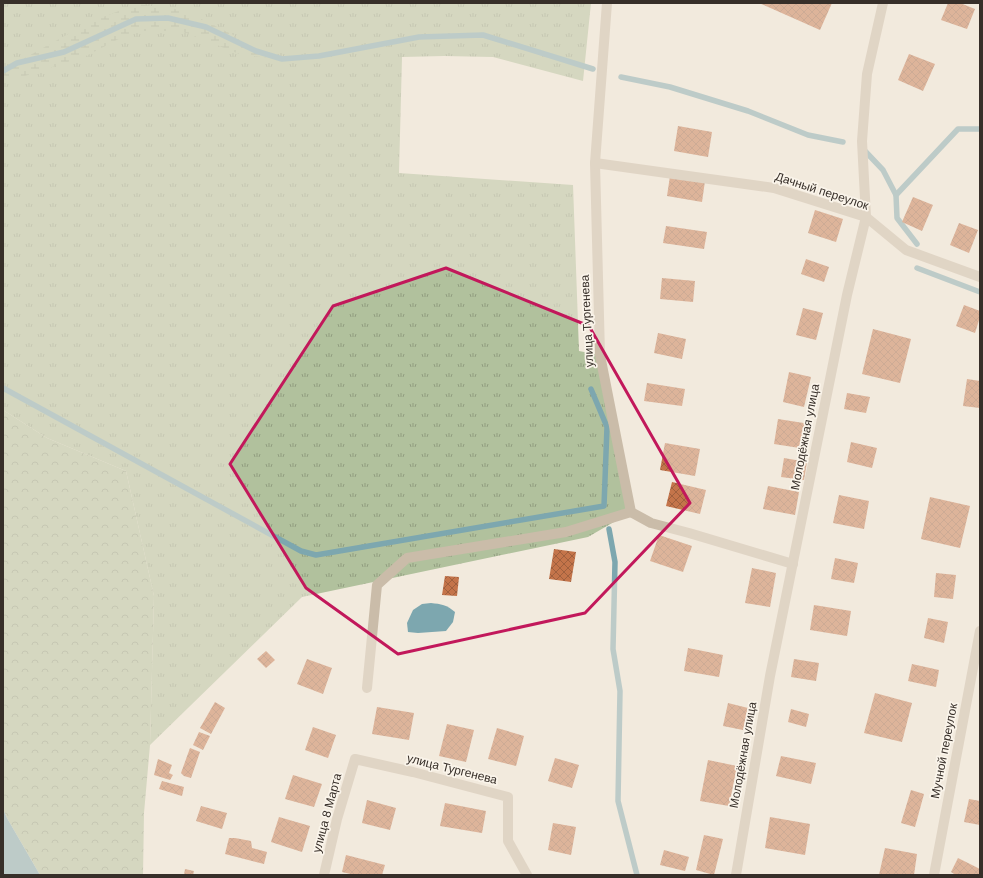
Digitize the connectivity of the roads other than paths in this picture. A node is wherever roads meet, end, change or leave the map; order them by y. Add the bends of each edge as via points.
1 (607, 3) edge
2 (883, 3) edge
3 (595, 162) junction
4 (866, 217) junction
5 (980, 277) edge
6 (631, 512) junction
7 (793, 564) junction
8 (980, 631) edge
9 (367, 688) dead end
10 (356, 759) joint
11 (324, 875) edge
12 (527, 875) edge
13 (736, 875) edge
14 (934, 875) edge

1 - 3 street, улица Тургенева
2 - 4 street, Молодёжная улица via 867,74 862,140
3 - 4 street, Дачный переулок via 774,188
3 - 6 street, улица Тургенева via 600,355
4 - 5 street, Дачный переулок via 906,250
4 - 7 street, Молодёжная улица via 847,295
6 - 7 street via 651,523
6 - 9 street via 566,532 407,558 377,585
7 - 13 street, Молодёжная улица via 770,676
8 - 14 street, Мучной переулок
10 - 11 street, улица 8 Марта via 337,819
10 - 12 street, улица Тургенева via 508,797 508,841

